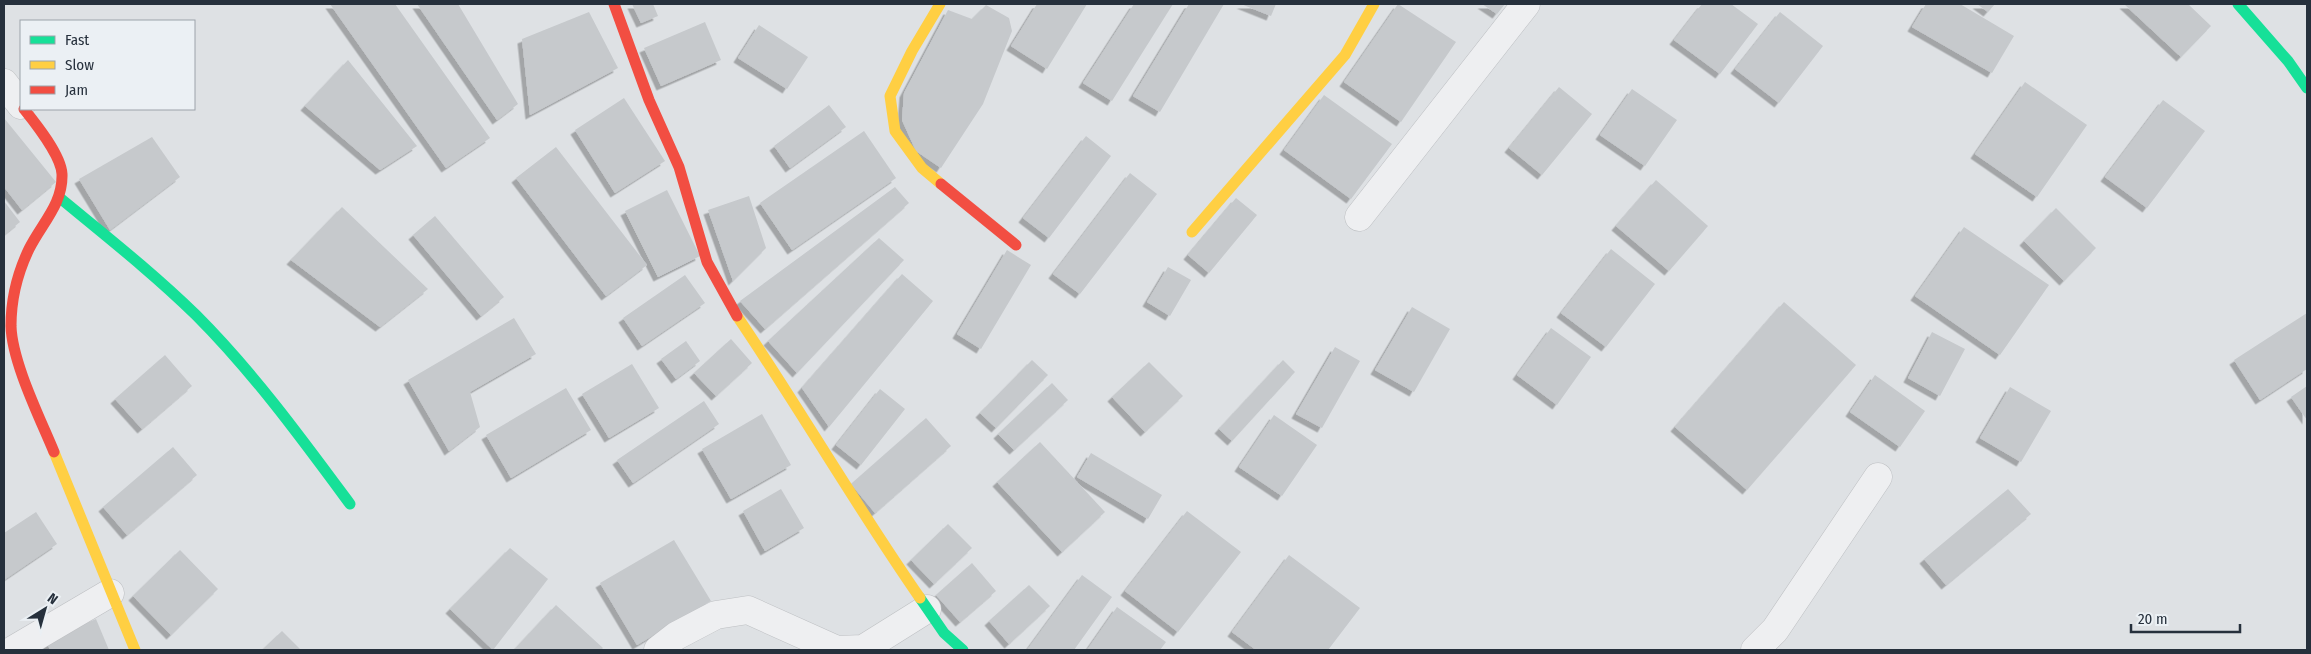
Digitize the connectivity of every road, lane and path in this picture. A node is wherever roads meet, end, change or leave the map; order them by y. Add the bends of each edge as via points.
1 (614, 4) edge
2 (940, 4) edge
3 (1374, 4) edge
4 (1526, 4) edge
5 (2238, 4) edge
6 (4, 83) edge
7 (2307, 88) edge
8 (20, 104) edge
9 (25, 110) edge
10 (60, 198) junction
11 (1359, 217) dead end
12 (1192, 232) dead end
13 (1016, 245) dead end
14 (1878, 477) dead end
15 (350, 504) dead end
16 (110, 593) junction
17 (927, 609) junction
18 (13, 650) edge
19 (135, 650) edge
20 (658, 650) edge
21 (963, 650) edge
22 (1755, 650) edge

1 - 17 street via 649,100 679,166 707,262 734,312
2 - 13 street via 890,96 894,131 922,168
3 - 12 street via 1345,55
4 - 11 street
5 - 7 street via 2288,60
6 - 8 street
9 - 10 street via 45,135 62,172
10 - 15 street via 166,287 214,334 280,409
10 - 16 street via 29,249 15,287 11,327 21,372
14 - 22 street via 1775,630
16 - 18 street
16 - 19 street
17 - 20 street via 863,649 837,650 748,610 716,615 676,636
17 - 21 street via 944,633

